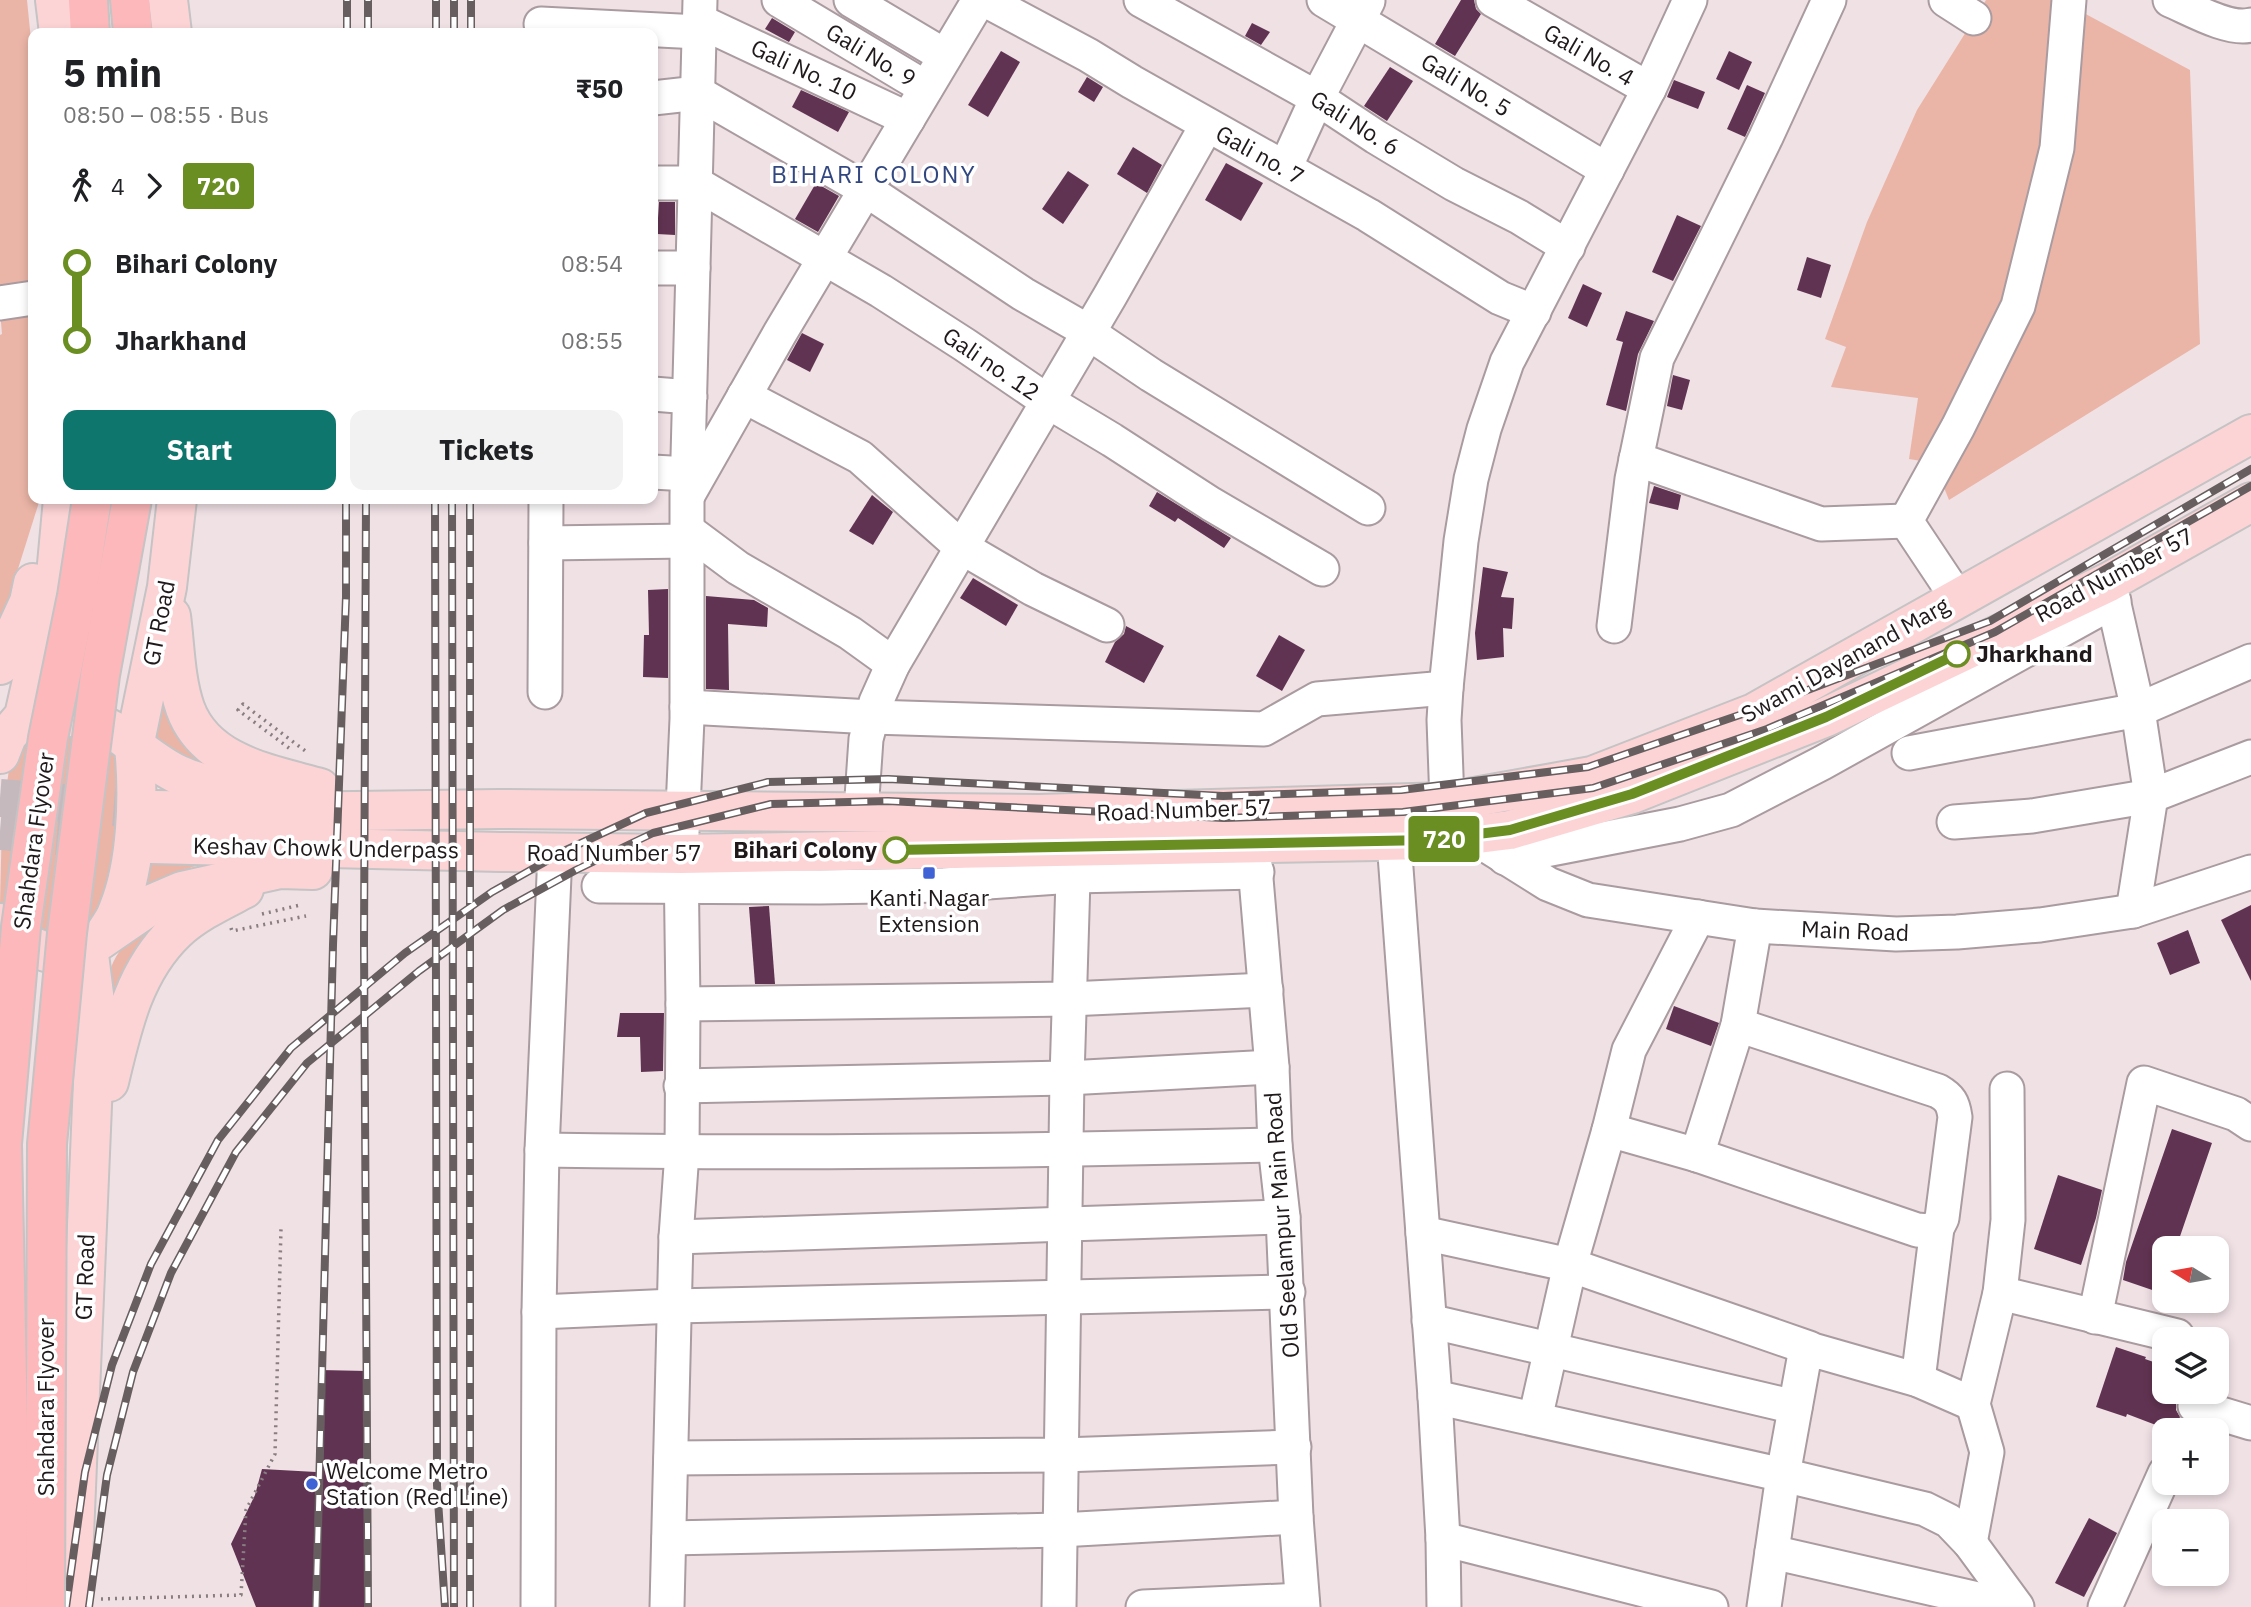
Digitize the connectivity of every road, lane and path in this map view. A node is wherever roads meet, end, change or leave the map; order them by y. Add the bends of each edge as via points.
1 (55, 0) edge
2 (88, 0) edge
3 (130, 0) edge
4 (169, 0) edge
5 (779, 0) edge
6 (851, 0) edge
7 (979, 0) edge
8 (985, 0) edge
9 (1142, 0) edge
10 (1324, 0) edge
11 (1493, 0) edge
12 (1690, 0) edge
13 (1829, 0) edge
14 (1946, 0) edge
15 (2169, 0) edge
16 (2068, 2) edge
17 (1364, 10) edge
18 (699, 18) edge
19 (1974, 18) dead end
20 (540, 19) edge
21 (2251, 25) edge
22 (58, 28) edge
23 (90, 28) edge
24 (133, 28) edge
25 (172, 28) edge
26 (945, 56) junction
27 (926, 88) junction
28 (1649, 89) junction
29 (698, 93) junction
30 (658, 97) edge
31 (1317, 98) junction
32 (908, 118) junction
33 (1206, 125) junction
34 (1285, 168) junction
35 (1607, 170) junction
36 (658, 183) edge
37 (695, 183) junction
38 (865, 189) junction
39 (1568, 247) junction
40 (825, 258) junction
41 (658, 268) edge
42 (692, 268) junction
43 (28, 299) edge
44 (0, 303) edge
45 (1534, 312) junction
46 (1088, 333) junction
47 (658, 394) edge
48 (744, 396) junction
49 (690, 397) junction
50 (1047, 401) junction
51 (2251, 434) edge
52 (1636, 459) junction
53 (658, 474) edge
54 (688, 485) junction
55 (2251, 502) edge
56 (50, 504) edge
57 (63, 504) edge
58 (91, 504) edge
59 (131, 504) edge
60 (176, 504) edge
61 (546, 504) edge
62 (1368, 508) dead end
63 (1906, 521) junction
64 (687, 536) junction
65 (545, 542) junction
66 (961, 547) junction
67 (1322, 569) dead end
68 (167, 587) junction
69 (2111, 592) junction
70 (1958, 599) junction
71 (1107, 625) dead end
72 (1615, 626) dead end
73 (2251, 661) edge
74 (893, 664) junction
75 (0, 665) edge
76 (545, 692) dead end
77 (1445, 704) junction
78 (687, 707) junction
79 (2138, 710) junction
80 (872, 717) junction
81 (1818, 720) junction
82 (8, 736) edge
83 (134, 747) junction
84 (1909, 753) dead end
85 (298, 754) dead end
86 (1838, 754) junction
87 (2251, 757) edge
88 (318, 773) junction
89 (2151, 796) junction
90 (1447, 802) junction
91 (1366, 804) joint
92 (499, 808) junction
93 (682, 811) junction
94 (861, 812) junction
95 (1954, 822) dead end
96 (1470, 835) junction
97 (1394, 841) junction
98 (501, 852) junction
99 (555, 853) junction
100 (1255, 858) junction
101 (1505, 858) junction
102 (1074, 861) junction
103 (280, 869) junction
104 (682, 870) junction
105 (2251, 872) edge
106 (598, 886) dead end
107 (300, 905) dead end
108 (2133, 911) junction
109 (254, 916) dead end
110 (306, 916) dead end
111 (1698, 917) junction
112 (230, 922) dead end
113 (0, 923) edge
114 (1755, 926) junction
115 (94, 944) junction
116 (1266, 990) junction
117 (1069, 999) junction
118 (683, 1004) junction
119 (1738, 1025) junction
120 (1272, 1068) junction
121 (1067, 1078) junction
122 (681, 1086) junction
123 (2007, 1089) dead end
124 (2251, 1124) edge
125 (1609, 1130) junction
126 (1275, 1145) junction
127 (542, 1150) junction
128 (1066, 1150) junction
129 (682, 1152) junction
130 (1697, 1155) junction
131 (89, 1167) junction
132 (1283, 1217) junction
133 (1064, 1224) junction
134 (281, 1228) dead end
135 (1937, 1228) junction
136 (1423, 1233) junction
137 (676, 1237) junction
138 (1570, 1265) junction
139 (1288, 1292) junction
140 (2000, 1293) junction
141 (1063, 1298) junction
142 (674, 1306) junction
143 (539, 1312) junction
144 (2095, 1317) junction
145 (1429, 1321) junction
146 (2152, 1330) edge
147 (1809, 1348) junction
148 (1550, 1349) junction
149 (1918, 1380) junction
150 (1435, 1397) junction
151 (1973, 1404) junction
152 (1795, 1407) junction
153 (2193, 1409) edge
154 (1535, 1419) junction
155 (2251, 1423) edge
156 (1294, 1447) junction
157 (1062, 1455) junction
158 (671, 1458) junction
159 (1783, 1475) junction
160 (2156, 1495) edge
161 (1296, 1517) junction
162 (1060, 1530) junction
163 (669, 1538) junction
164 (1443, 1539) junction
165 (1970, 1543) junction
166 (1772, 1552) junction
167 (1303, 1604) edge
168 (62, 1605) edge
169 (12, 1607) edge
170 (538, 1607) edge
171 (667, 1607) edge
172 (1059, 1607) edge
173 (1143, 1607) edge
174 (1444, 1607) edge
175 (1712, 1607) edge
176 (1764, 1607) edge
177 (2015, 1607) edge
178 (2107, 1607) edge

1 - 22 main road
2 - 23 highway
3 - 24 highway
4 - 25 main road
5 - 27 street, Gali No. 9
6 - 26 street
7 - 26 street
8 - 33 street, Gali no. 7
9 - 31 street, Gali No. 6
10 - 17 street, Gali No. 5
11 - 28 street, Gali No. 4
12 - 28 street
13 - 52 street via 1657,358
14 - 19 street
15 - 21 street via 2231,25
16 - 63 street via 2057,148 2018,306
17 - 31 street
17 - 35 street, Gali No. 5
18 - 20 street
18 - 29 street
18 - 32 street, Gali No. 10
26 - 27 street
27 - 32 street
28 - 35 street
29 - 30 street
29 - 37 street
29 - 38 street
31 - 34 street
31 - 39 street, Gali No. 6 via 1454,184
32 - 38 street
33 - 34 street, Gali no. 7
33 - 46 street
34 - 45 street, Gali no. 7 via 1500,298
35 - 39 street
36 - 37 street, Gali no. 12
37 - 40 street, Gali no. 12
37 - 42 street
38 - 40 street
38 - 46 street
39 - 45 street
40 - 48 street
40 - 50 street, Gali no. 12
41 - 42 street
42 - 49 street
43 - 44 street
45 - 77 street via 1507,362 1471,479
46 - 50 street
46 - 62 street
47 - 49 street
48 - 54 street
48 - 66 street via 860,457
49 - 54 street
50 - 66 street
50 - 67 street, Gali no. 12
51 - 70 main road, Swami Dayanand Marg
52 - 63 street via 1822,524
52 - 72 street
53 - 54 street
54 - 64 street
55 - 69 main road, Road Number 57
56 - 75 main road via 29,602
57 - 82 main road via 56,575
58 - 169 highway, Shahdara Flyover, bridge via 48,738 23,913 2,1143
59 - 168 highway, Shahdara Flyover, bridge via 100,675 67,933 47,1144
60 - 68 main road, GT Road
61 - 65 street
63 - 70 street
64 - 65 street
64 - 74 street via 850,633
64 - 78 street
65 - 76 street
66 - 71 street
66 - 74 street
68 - 83 main road, GT Road
68 - 88 main road via 180,689 193,724 215,749 261,772
69 - 79 street
69 - 81 main road, Road Number 57
69 - 86 street
70 - 90 main road, Swami Dayanand Marg via 1754,713 1591,776
73 - 79 street
74 - 80 street
77 - 80 street via 1317,699 1264,729
77 - 90 street
78 - 80 street
78 - 93 street
79 - 84 street
79 - 89 street
80 - 94 street
81 - 86 street
81 - 96 main road, Road Number 57 via 1632,794 1510,830
82 - 83 main road via 49,714 87,719
83 - 88 main road via 175,773 229,788
83 - 115 main road, GT Road via 135,822 127,881 118,913
85 - 88 path via 238,710 243,704
86 - 101 street via 1731,810
87 - 89 street
88 - 92 main road via 461,782
89 - 95 street via 2032,816
89 - 108 street
90 - 91 main road, Swami Dayanand Marg
91 - 94 main road, Road Number 57 via 1050,814
92 - 93 main road, Road Number 57
92 - 98 main road, Keshav Chowk Underpass via 282,812 153,827
93 - 94 main road, Road Number 57
93 - 104 street
96 - 97 main road, Road Number 57
96 - 101 street, Main Road
97 - 100 main road, Road Number 57
97 - 136 street
98 - 99 main road, Road Number 57
98 - 103 main road via 456,877
99 - 104 main road, Road Number 57
99 - 127 street
100 - 102 main road, Road Number 57
100 - 116 street, Old Seelampur Main Road
101 - 111 street, Main Road via 1548,884 1588,900
102 - 104 main road, Road Number 57
102 - 117 street
103 - 115 main road via 182,891 154,903
103 - 131 main road via 203,912 177,930 157,953 137,986 124,1021
104 - 106 street
104 - 118 street
105 - 108 street, Main Road
107 - 109 path
108 - 114 street, Main Road via 1956,932 1896,934
110 - 112 path via 232,931
111 - 114 street, Main Road
111 - 125 street via 1629,1050
113 - 115 main road via 46,952 76,952
114 - 119 street
115 - 131 main road, GT Road
116 - 117 street
116 - 120 street, Old Seelampur Main Road
117 - 118 street
117 - 121 street
118 - 122 street
119 - 130 street
119 - 135 street via 1947,1096 1955,1117
120 - 121 street
120 - 126 street, Old Seelampur Main Road
121 - 122 street
121 - 128 street
122 - 129 street
123 - 140 street via 2008,1220
124 - 144 street via 2236,1114 2144,1083
125 - 130 street
125 - 138 street
126 - 128 street
126 - 132 street, Old Seelampur Main Road
127 - 129 street
127 - 143 street
128 - 129 street
128 - 133 street
129 - 137 street
130 - 135 street via 1917,1230
131 - 168 main road, GT Road
132 - 133 street
132 - 139 street, Old Seelampur Main Road
133 - 137 street
133 - 141 street
134 - 168 path via 275,1454 246,1510 241,1595
135 - 149 street
136 - 138 street
136 - 145 street
137 - 142 street
138 - 147 street
138 - 148 street
139 - 141 street
139 - 156 street, Old Seelampur Main Road
140 - 144 street
140 - 151 street
141 - 142 street
141 - 157 street
142 - 143 street
142 - 158 street
143 - 170 street
144 - 146 street
145 - 148 street
145 - 150 street
147 - 149 street
147 - 152 street
148 - 152 street
148 - 154 street
149 - 151 street
150 - 154 street
150 - 164 street
151 - 165 street via 1987,1452
152 - 159 street
153 - 155 street
154 - 159 street
156 - 157 street
156 - 161 street, Old Seelampur Main Road
157 - 158 street
157 - 162 street
158 - 163 street
159 - 165 street via 1925,1510 1948,1521
159 - 166 street
160 - 178 street
161 - 162 street
161 - 167 street, Old Seelampur Main Road
162 - 163 street
162 - 172 street
163 - 171 street
164 - 174 street
164 - 175 street
165 - 177 street
166 - 176 street
166 - 177 street
167 - 173 street

